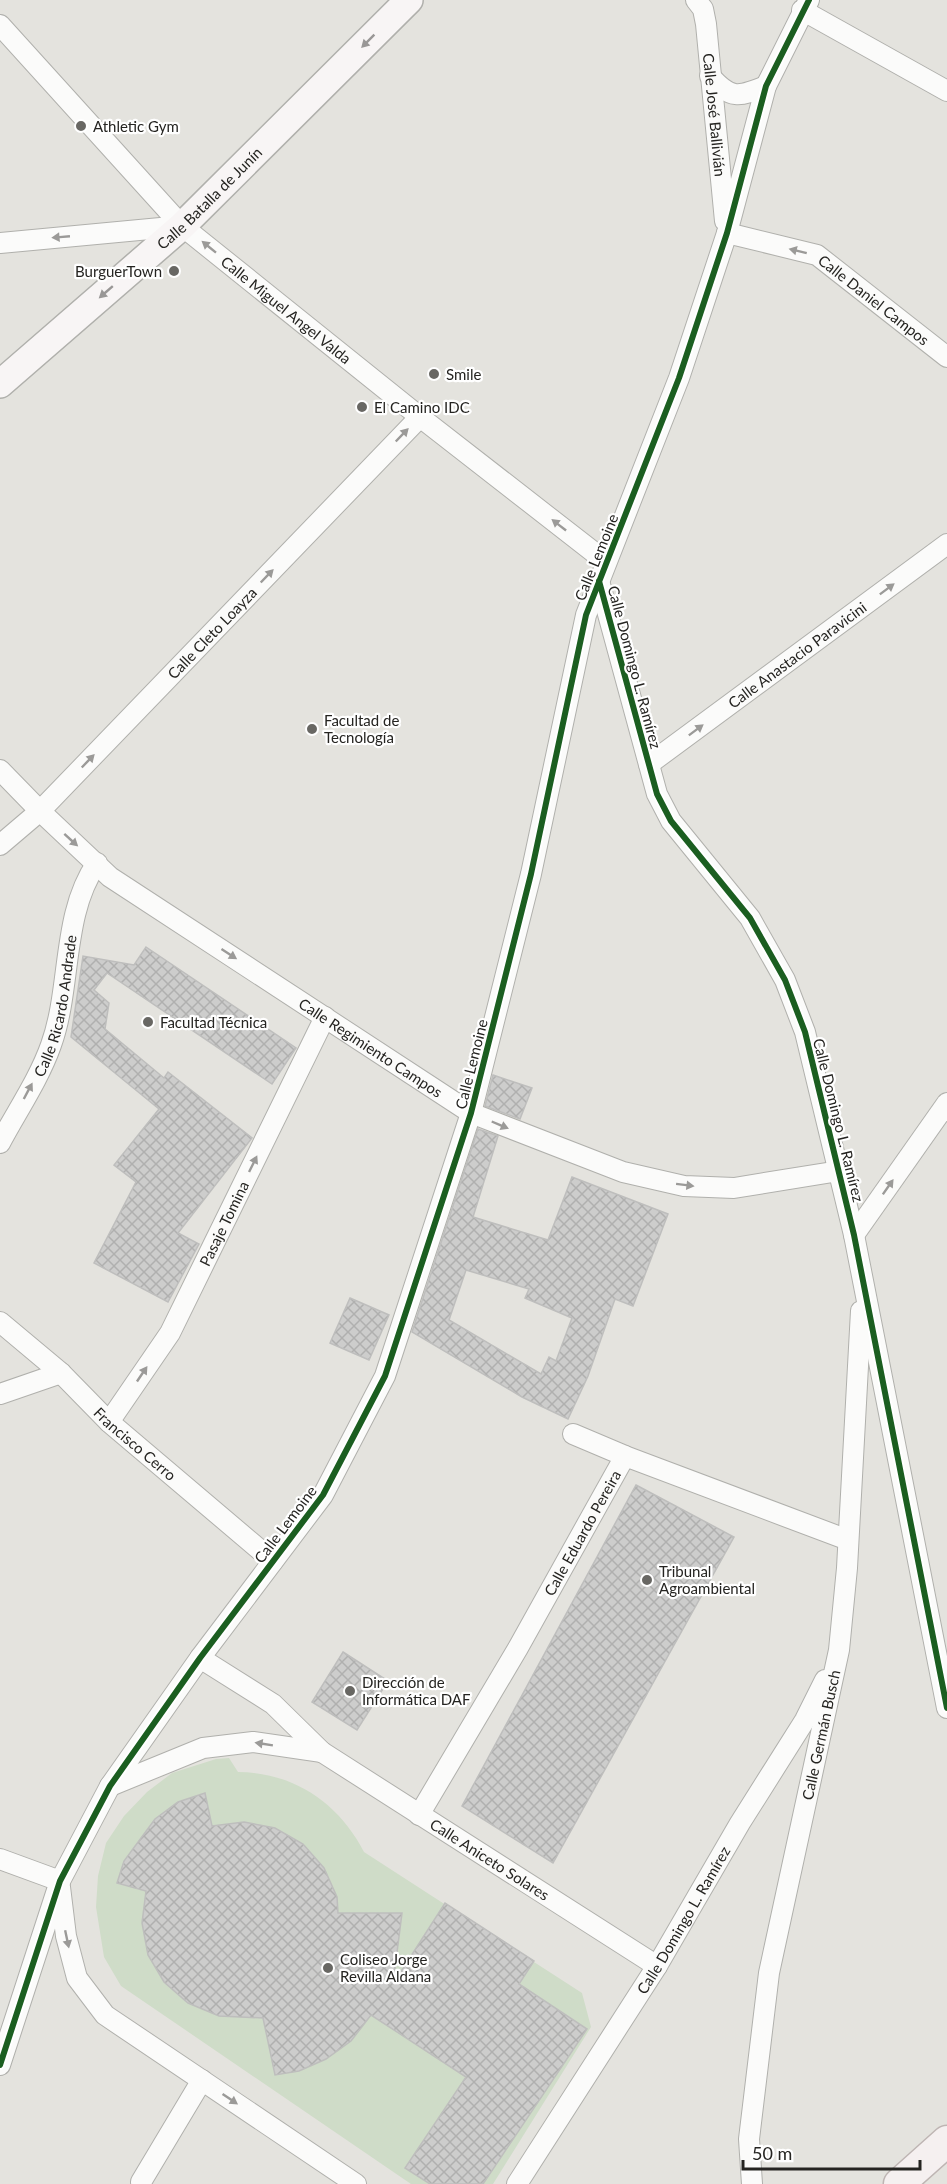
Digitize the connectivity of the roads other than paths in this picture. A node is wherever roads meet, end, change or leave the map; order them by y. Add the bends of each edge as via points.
1 (409, 0) edge
2 (696, 0) edge
3 (805, 5) edge
4 (0, 25) edge
5 (710, 76) junction
6 (766, 86) junction
7 (947, 91) edge
8 (182, 226) junction
9 (727, 233) junction
10 (0, 243) edge
11 (947, 357) edge
12 (0, 384) edge
13 (420, 417) junction
14 (947, 544) edge
15 (605, 561) junction
16 (599, 580) junction
17 (649, 764) junction
18 (0, 770) edge
19 (40, 811) junction
20 (0, 845) edge
21 (97, 863) junction
22 (325, 1017) junction
23 (947, 1103) edge
24 (471, 1113) junction
25 (0, 1143) edge
26 (839, 1171) junction
27 (854, 1235) junction
28 (863, 1281) junction
29 (0, 1322) edge
30 (61, 1373) junction
31 (0, 1394) edge
32 (109, 1422) junction
33 (573, 1434) dead end
34 (625, 1456) junction
35 (848, 1540) junction
36 (273, 1561) junction
37 (839, 1650) junction
38 (200, 1658) junction
39 (947, 1708) edge
40 (322, 1752) junction
41 (110, 1786) junction
42 (419, 1815) junction
43 (0, 1859) edge
44 (60, 1881) junction
45 (657, 1966) junction
46 (0, 2065) edge
47 (202, 2080) junction
48 (947, 2141) edge
49 (141, 2182) dead end
50 (356, 2184) edge
51 (517, 2184) edge
52 (752, 2184) edge
53 (899, 2184) edge

1 -> 8 main road, Calle Batalla de Junín
2 - 5 street, Calle José Ballivián via 706,24
3 - 6 street, Calle Lemoine
3 - 7 street
4 - 8 street, Calle Miguel Angel Valda
5 - 6 street via 722,90 734,95
5 - 9 street, Calle José Ballivián
6 - 9 street, Calle Lemoine
8 -> 10 street
8 -> 12 main road, Calle Batalla de Junín
13 -> 8 street, Calle Miguel Angel Valda
11 -> 9 street, Calle Daniel Campos via 817,255
9 - 15 street, Calle Lemoine via 679,378
15 -> 13 street, Calle Miguel Angel Valda
19 -> 13 street, Calle Cleto Loayza
17 -> 14 street, Calle Anastacio Paravicini
15 - 16 street, Calle Lemoine
16 - 17 street, Calle Domingo L. Ramírez
16 - 24 street, Calle Lemoine via 586,615 531,874
17 - 26 street, Calle Domingo L. Ramírez via 670,821 750,918 785,980 805,1032
18 - 19 street, Calle Regimiento Campos
19 - 20 street, Calle Cleto Loayza
19 -> 21 street, Calle Regimiento Campos
21 -> 22 street, Calle Regimiento Campos via 110,877
25 -> 21 street, Calle Ricardo Andrade via 51,1046 62,1004 74,924
22 - 24 street, Calle Regimiento Campos
32 -> 22 street, Pasaje Tomina via 170,1333
27 -> 23 street
24 -> 26 street, Calle Regimiento Campos via 623,1172 684,1185 734,1188
24 - 36 street, Calle Lemoine via 385,1376 323,1495
26 - 27 street, Calle Domingo L. Ramírez
27 - 28 street, Calle Domingo L. Ramírez
28 - 35 street, Calle Germán Busch
28 - 39 street, Calle Domingo L. Ramírez
29 - 30 street, Francisco Cerro
30 - 31 street
30 - 32 street, Francisco Cerro
32 - 36 street, Francisco Cerro
33 - 34 street
34 - 35 street, Calle Eduardo Pereira
34 - 42 street, Calle Eduardo Pereira
35 - 37 street, Calle Germán Busch
36 - 38 street, Calle Lemoine
37 - 45 street, Calle Domingo L. Ramírez via 805,1720
37 - 52 street, Calle Germán Busch via 770,1973 749,2139
38 - 40 street, Calle Aniceto Solares via 273,1704
38 - 41 street, Calle Lemoine
40 -> 41 street, Calle Aniceto Solares via 253,1742 203,1748
40 - 42 street, Calle Aniceto Solares
41 - 44 street, Calle Lemoine
42 - 45 street, Calle Aniceto Solares
43 - 44 street
44 - 46 street, Calle Lemoine
44 -> 47 street via 66,1936 77,1978 105,2015
45 - 51 street, Calle Domingo L. Ramírez
47 - 49 street
47 -> 50 street
48 - 53 main road

